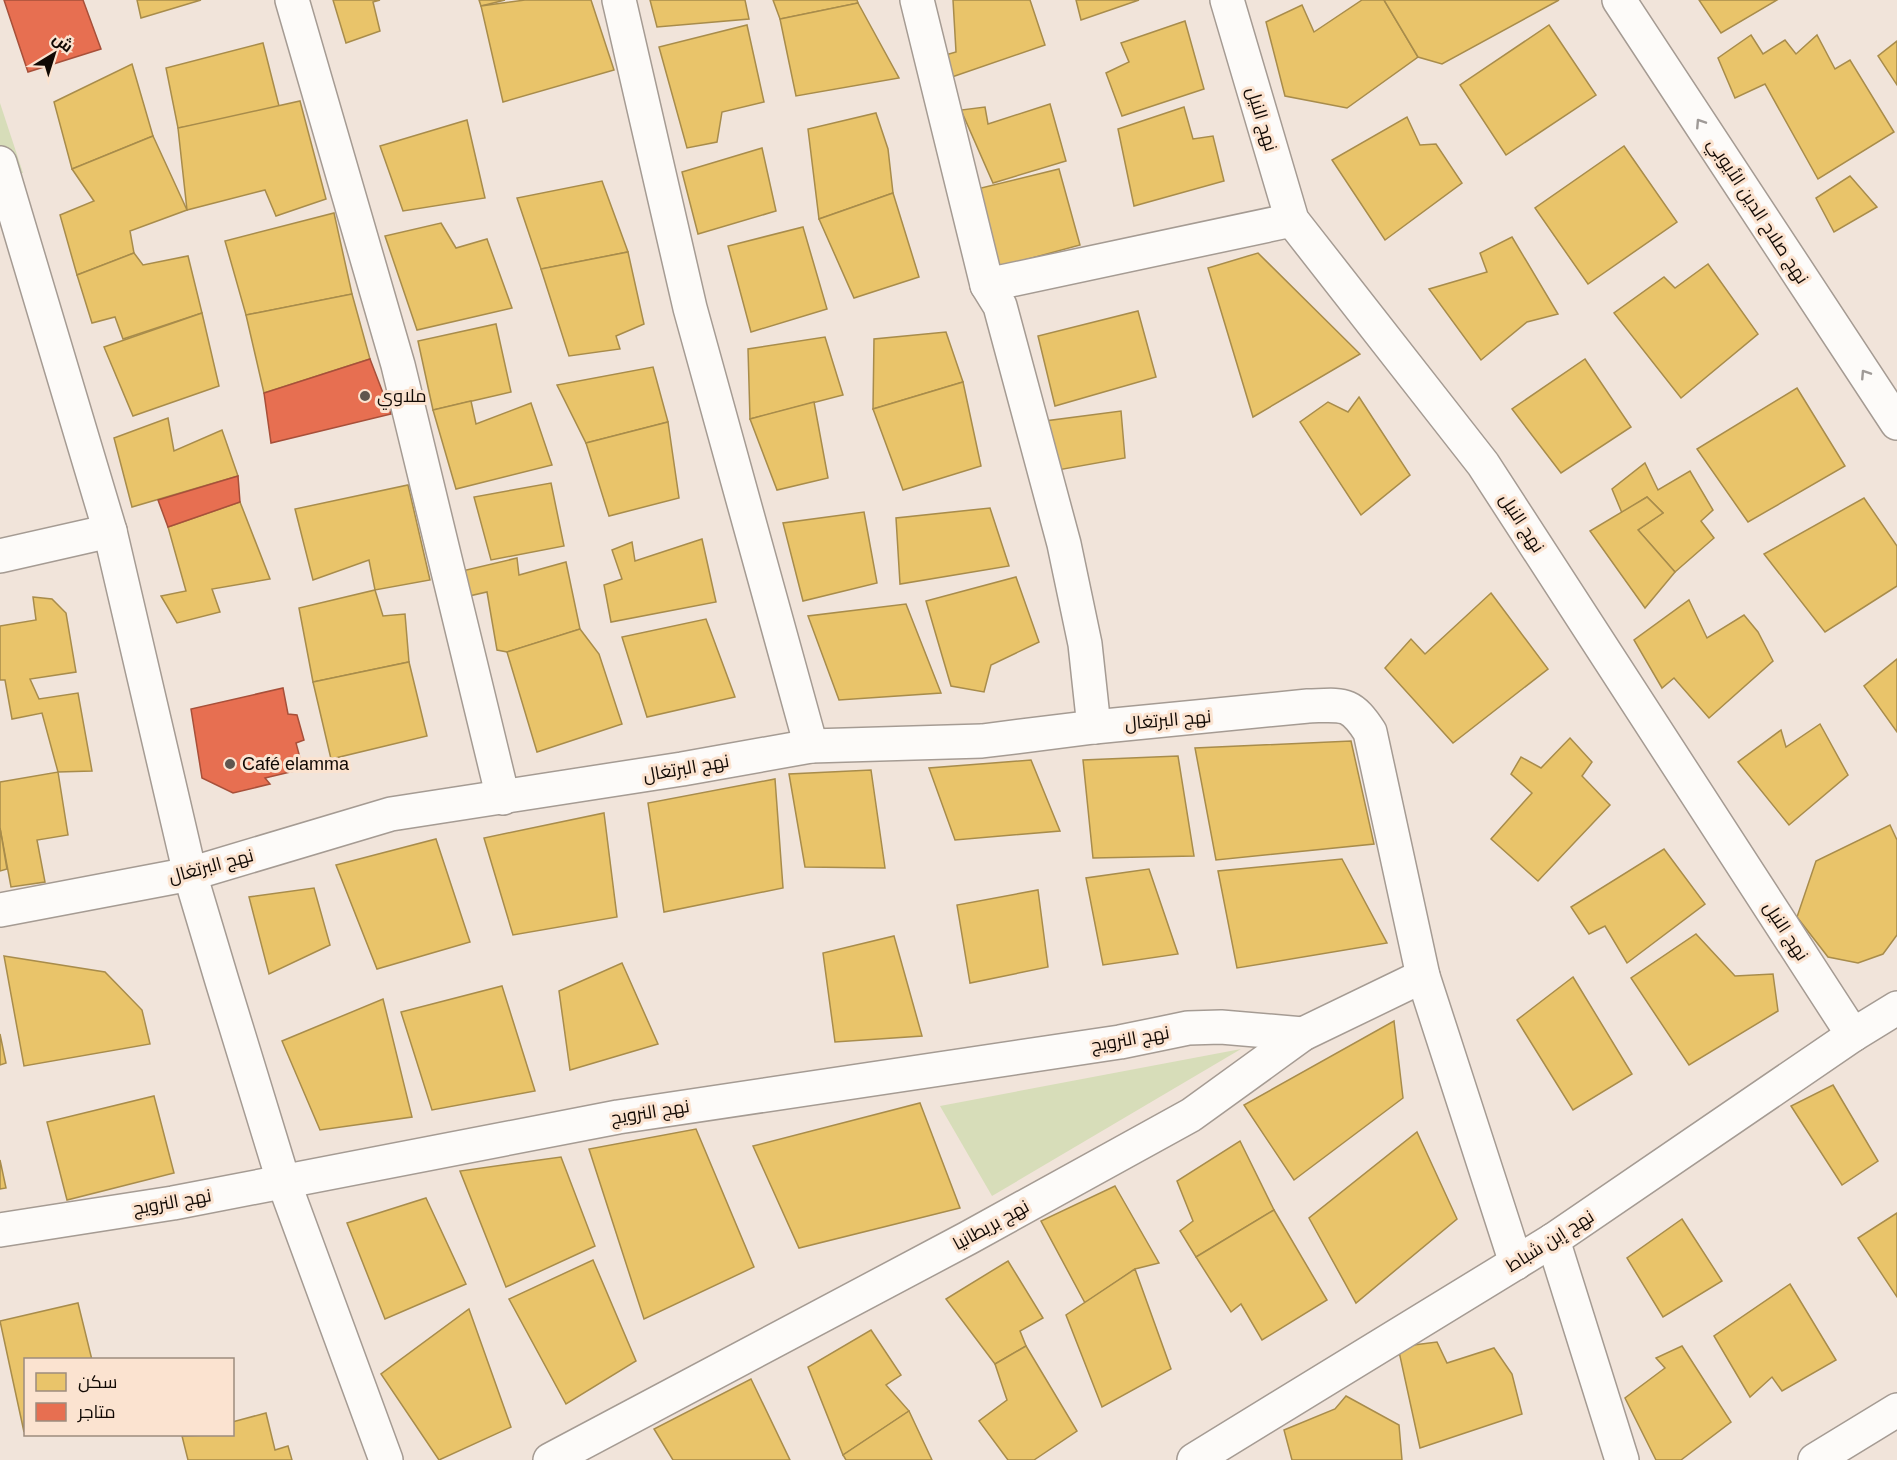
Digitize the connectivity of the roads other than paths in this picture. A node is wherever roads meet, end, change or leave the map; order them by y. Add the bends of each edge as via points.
1 (292, 0) edge
2 (619, 0) edge
3 (918, 0) edge
4 (1227, 0) edge
5 (1619, 0) edge
6 (0, 163) edge
7 (9, 219) edge
8 (1293, 220) junction
9 (987, 285) junction
10 (1897, 423) edge
11 (110, 531) junction
12 (0, 556) edge
13 (1094, 727) junction
14 (811, 746) junction
15 (503, 798) junction
16 (190, 874) junction
17 (0, 910) edge
18 (1423, 976) junction
19 (1897, 1008) edge
20 (1304, 1034) junction
21 (1853, 1035) junction
22 (283, 1180) junction
23 (0, 1230) edge
24 (1553, 1240) junction
25 (1516, 1263) junction
26 (1897, 1410) edge
27 (387, 1460) edge
28 (550, 1460) edge
29 (1194, 1460) edge
30 (1622, 1460) edge
31 (1815, 1460) edge

1 - 15 street via 398,365
2 - 14 street via 690,309
3 - 9 street
4 - 8 street, نهج النيل
10 -> 5 street, نهج صلاح الدين الأيوبي
6 - 7 street
7 - 11 street
8 - 9 street
8 - 21 street, نهج النيل via 1483,464
9 - 13 street via 1000,306 1064,544 1085,644
11 - 12 street
11 - 16 street
13 - 14 street, نهج البرتغال via 982,741
13 - 18 street, نهج البرتغال via 1308,706 1344,705 1359,716 1370,732
14 - 15 street, نهج البرتغال
15 - 16 street, نهج البرتغال via 391,814
16 - 17 street, نهج البرتغال
16 - 22 street
18 - 20 street, نهج بريطانيا
18 - 25 street
19 - 21 street, نهج إبن شباط
20 - 22 street, نهج النرويج via 1253,1028 1188,1028 1120,1042 618,1117
20 - 28 street, نهج بريطانيا via 1191,1115
21 - 24 street, نهج إبن شباط
22 - 23 street, نهج النرويج via 174,1203
22 - 27 street
24 - 25 street, نهج إبن شباط
24 - 30 street
25 - 29 street, نهج إبن شباط
26 - 31 street

